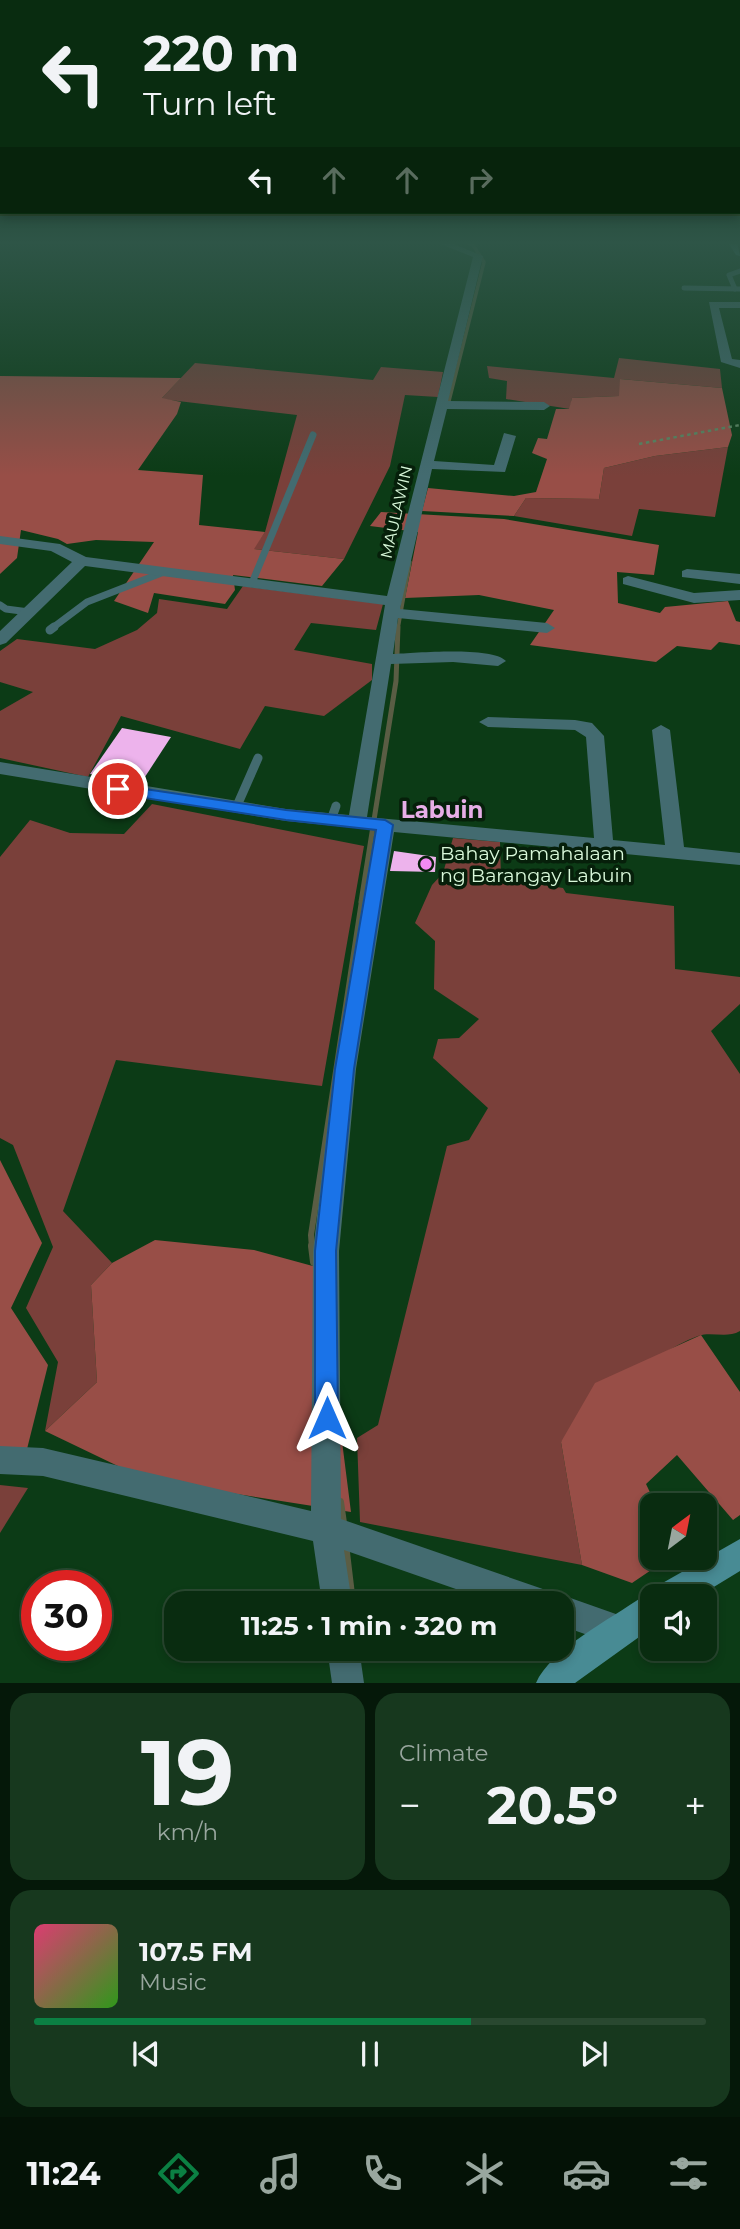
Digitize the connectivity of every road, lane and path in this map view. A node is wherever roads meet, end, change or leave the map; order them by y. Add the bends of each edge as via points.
1 (462, 320) edge
2 (717, 320) edge
3 (740, 364) edge
4 (441, 405) junction
5 (544, 406) dead end
6 (740, 425) edge
7 (313, 435) dead end
8 (509, 436) dead end
9 (639, 444) dead end
10 (425, 465) junction
11 (0, 540) edge
12 (82, 561) junction
13 (164, 572) junction
14 (687, 574) dead end
15 (740, 579) edge
16 (628, 581) dead end
17 (252, 583) junction
18 (740, 595) edge
19 (0, 605) edge
20 (393, 607) junction
21 (29, 612) junction
22 (547, 628) dead end
23 (50, 630) dead end
24 (0, 640) edge
25 (385, 659) junction
26 (498, 661) dead end
27 (488, 722) dead end
28 (661, 730) dead end
29 (258, 758) dead end
30 (0, 768) edge
31 (236, 808) junction
32 (358, 822) junction
33 (385, 825) junction
34 (604, 844) junction
35 (675, 852) junction
36 (740, 859) edge
37 (0, 1460) edge
38 (326, 1529) junction
39 (740, 1554) edge
40 (690, 1584) edge
41 (335, 1591) edge
42 (505, 1591) edge
43 (574, 1615) edge
44 (640, 1616) edge
45 (619, 1630) junction
46 (345, 1661) edge
47 (348, 1683) edge
48 (552, 1683) edge

1 - 4 street, MAULAWIN
2 - 3 street via 727,362
4 - 5 street
4 - 10 street, MAULAWIN
6 - 9 path
7 - 17 lane
8 - 10 street via 499,469
10 - 20 street, MAULAWIN
11 - 12 street via 55,547
12 - 13 street
12 - 21 street
13 - 17 street
13 - 23 lane via 87,602
14 - 15 street
16 - 18 street via 694,598
17 - 20 street
19 - 21 lane
20 - 22 street
20 - 25 street, MAULAWIN
21 - 24 street
25 - 26 street
25 - 32 street, MAULAWIN
27 - 34 street via 575,724 595,736
28 - 35 street
29 - 31 lane
30 - 31 street
31 - 32 street via 334,813
32 - 33 street
33 - 34 street
33 - 38 street via 345,1069 326,1251
34 - 35 street
35 - 36 street
37 - 38 street via 43,1462
38 - 41 street
38 - 42 street
39 - 40 main road
43 - 45 street
44 - 45 main road
45 - 48 main road
46 - 47 street

